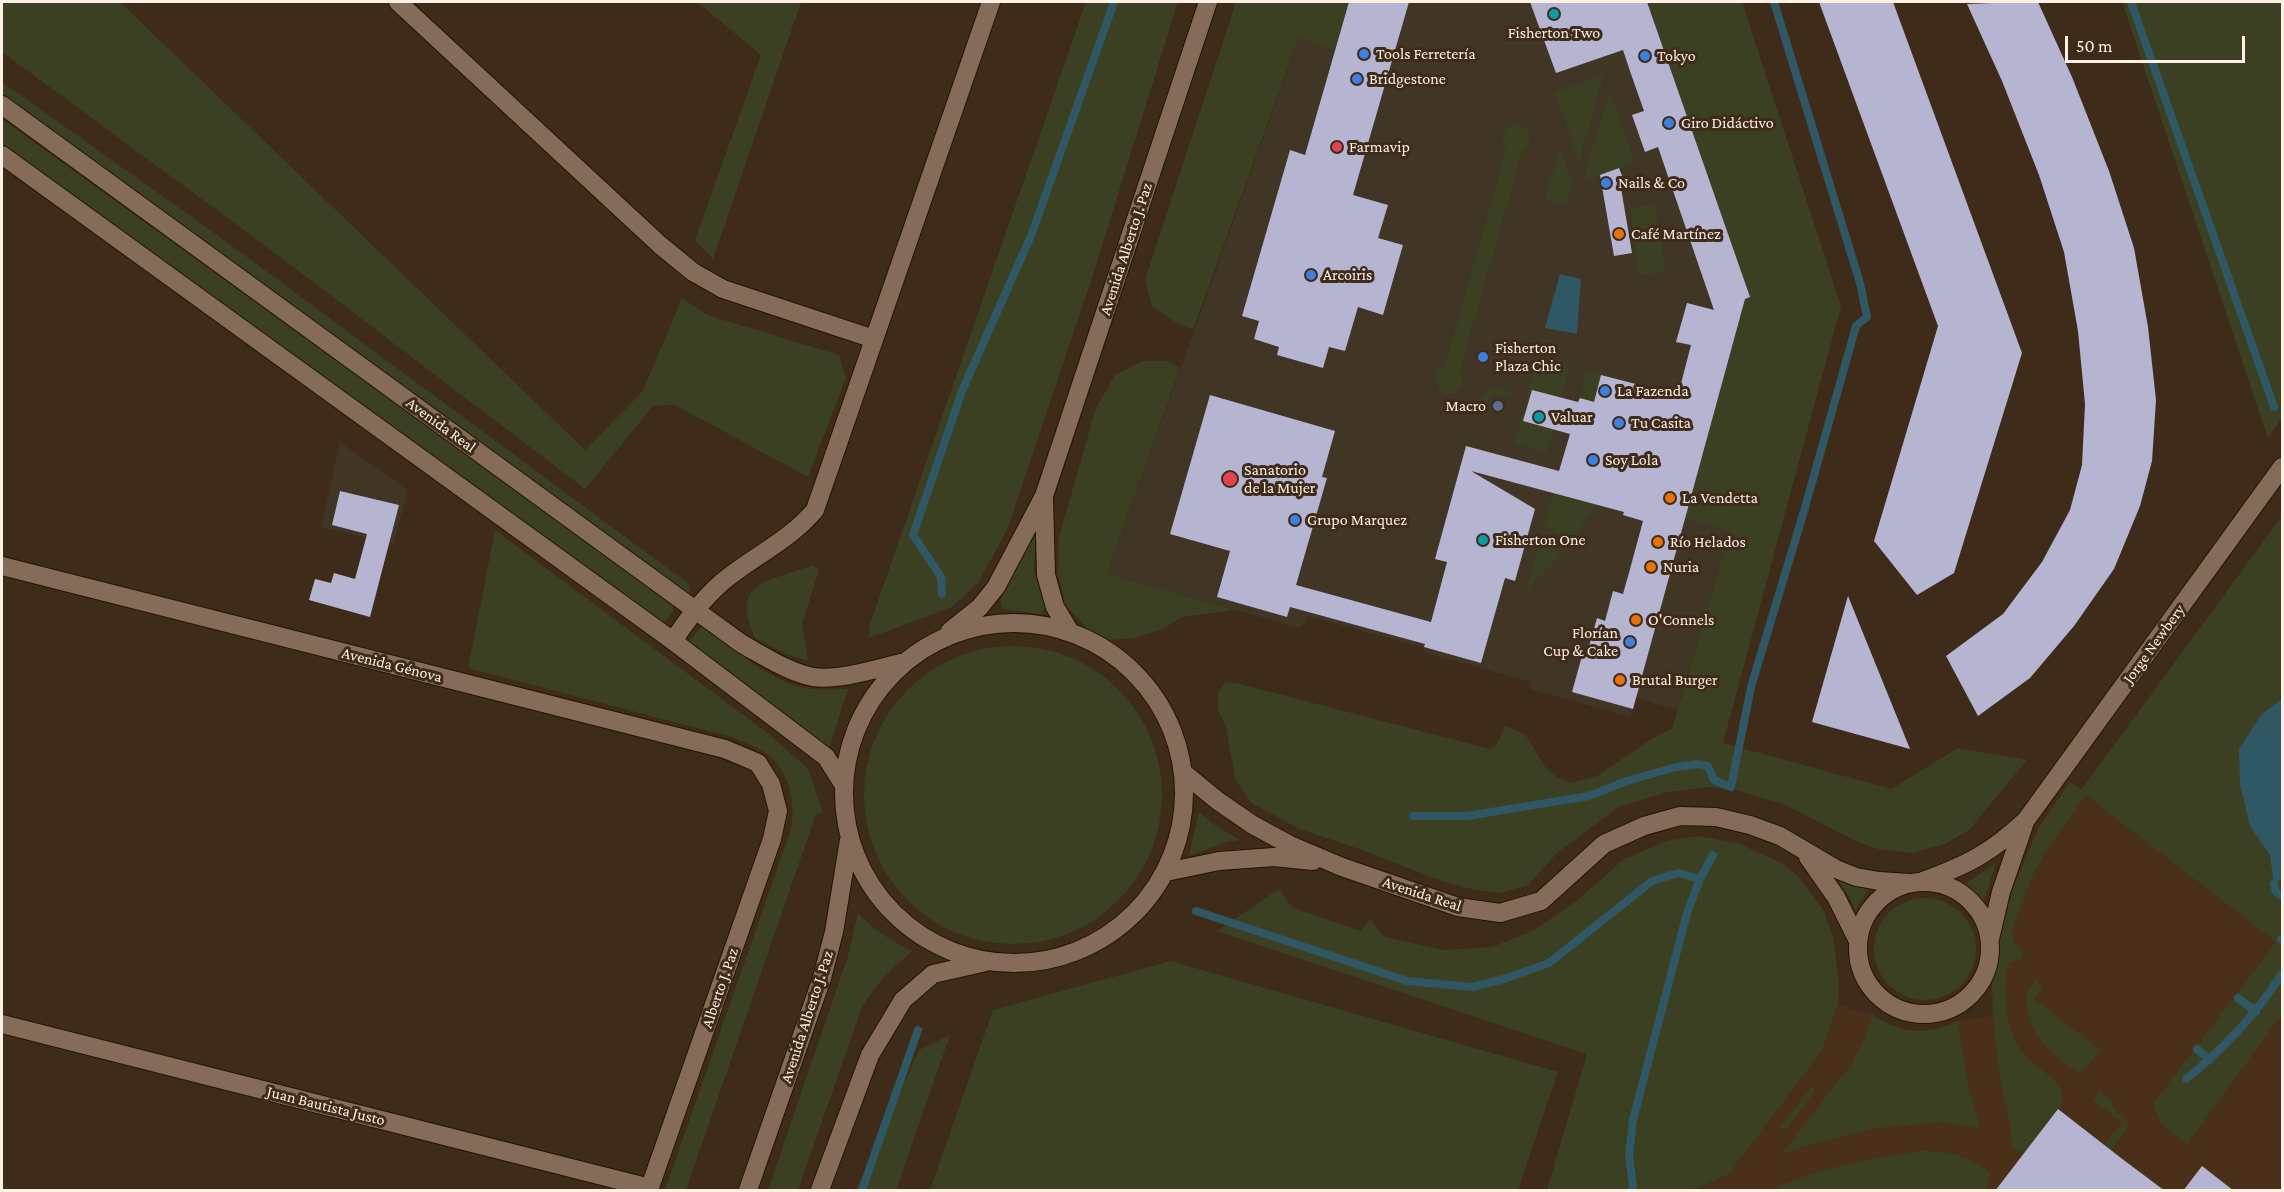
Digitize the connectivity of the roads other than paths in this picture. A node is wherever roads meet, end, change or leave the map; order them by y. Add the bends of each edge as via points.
1 (398, 2) edge
2 (991, 2) edge
3 (1208, 2) edge
4 (2, 105) edge
5 (2, 155) edge
6 (874, 339) junction
7 (2283, 467) edge
8 (1044, 496) junction
9 (2, 566) edge
10 (694, 610) junction
11 (1070, 632) junction
12 (940, 639) junction
13 (673, 641) junction
14 (904, 662) junction
15 (1185, 774) junction
16 (771, 784) joint
17 (843, 784) junction
18 (2026, 820) junction
19 (849, 838) junction
20 (1805, 853) junction
21 (1329, 862) junction
22 (1166, 872) junction
23 (1916, 882) junction
24 (1990, 940) junction
25 (1858, 941) junction
26 (987, 962) junction
27 (2, 1024) edge
28 (649, 1189) edge
29 (748, 1191) edge
30 (820, 1191) edge

1 - 6 main road via 693,272 723,289
2 - 6 main road
3 - 8 main road, Avenida Alberto J. Paz
4 - 10 main road, Avenida Real
5 - 13 main road
6 - 10 main road via 815,510 801,527 722,583
7 - 18 main road, Jorge Newbery
8 - 11 main road, Avenida Alberto J. Paz via 1046,575 1055,607
8 - 12 main road, Avenida Alberto J. Paz via 996,587 980,607
9 - 16 main road, Avenida Génova via 725,749 758,763
10 - 13 main road
10 - 14 main road, Avenida Real via 775,663 811,676 826,678
11 - 12 main road via 1027,623 982,625
11 - 15 main road via 1124,662 1146,685 1165,712 1178,742
12 - 14 main road
13 - 17 main road via 826,758
14 - 17 main road via 867,706 854,732
15 - 21 main road, Avenida Real via 1253,825
15 - 22 main road via 1183,825
16 - 28 main road, Alberto J. Paz via 778,811 772,839
17 - 19 main road
18 - 23 main road, Jorge Newbery via 2005,840 1966,865
18 - 24 main road, Jorge Newbery via 2001,892
19 - 26 main road via 864,874 886,906 915,932 950,951
19 - 29 main road, Avenida Alberto J. Paz via 834,932 822,978
20 - 21 main road, Avenida Real via 1779,836 1750,825 1716,817 1680,816 1604,843 1541,901 1500,913 1458,907
20 - 23 main road, Avenida Real via 1856,877
20 - 25 main road, Avenida Real via 1836,897
21 - 22 main road, Avenida Real via 1274,857 1230,860
22 - 26 main road via 1143,907 1111,934 1061,957 1024,963
23 - 24 main road via 1952,888 1976,906
23 - 25 main road via 1890,891 1874,904 1863,921
24 - 25 main road via 1986,974 1974,992 1952,1008 1925,1014 1890,1005 1876,993 1865,978
26 - 30 main road via 933,974 903,1000 870,1056
27 - 28 main road, Juan Bautista Justo

